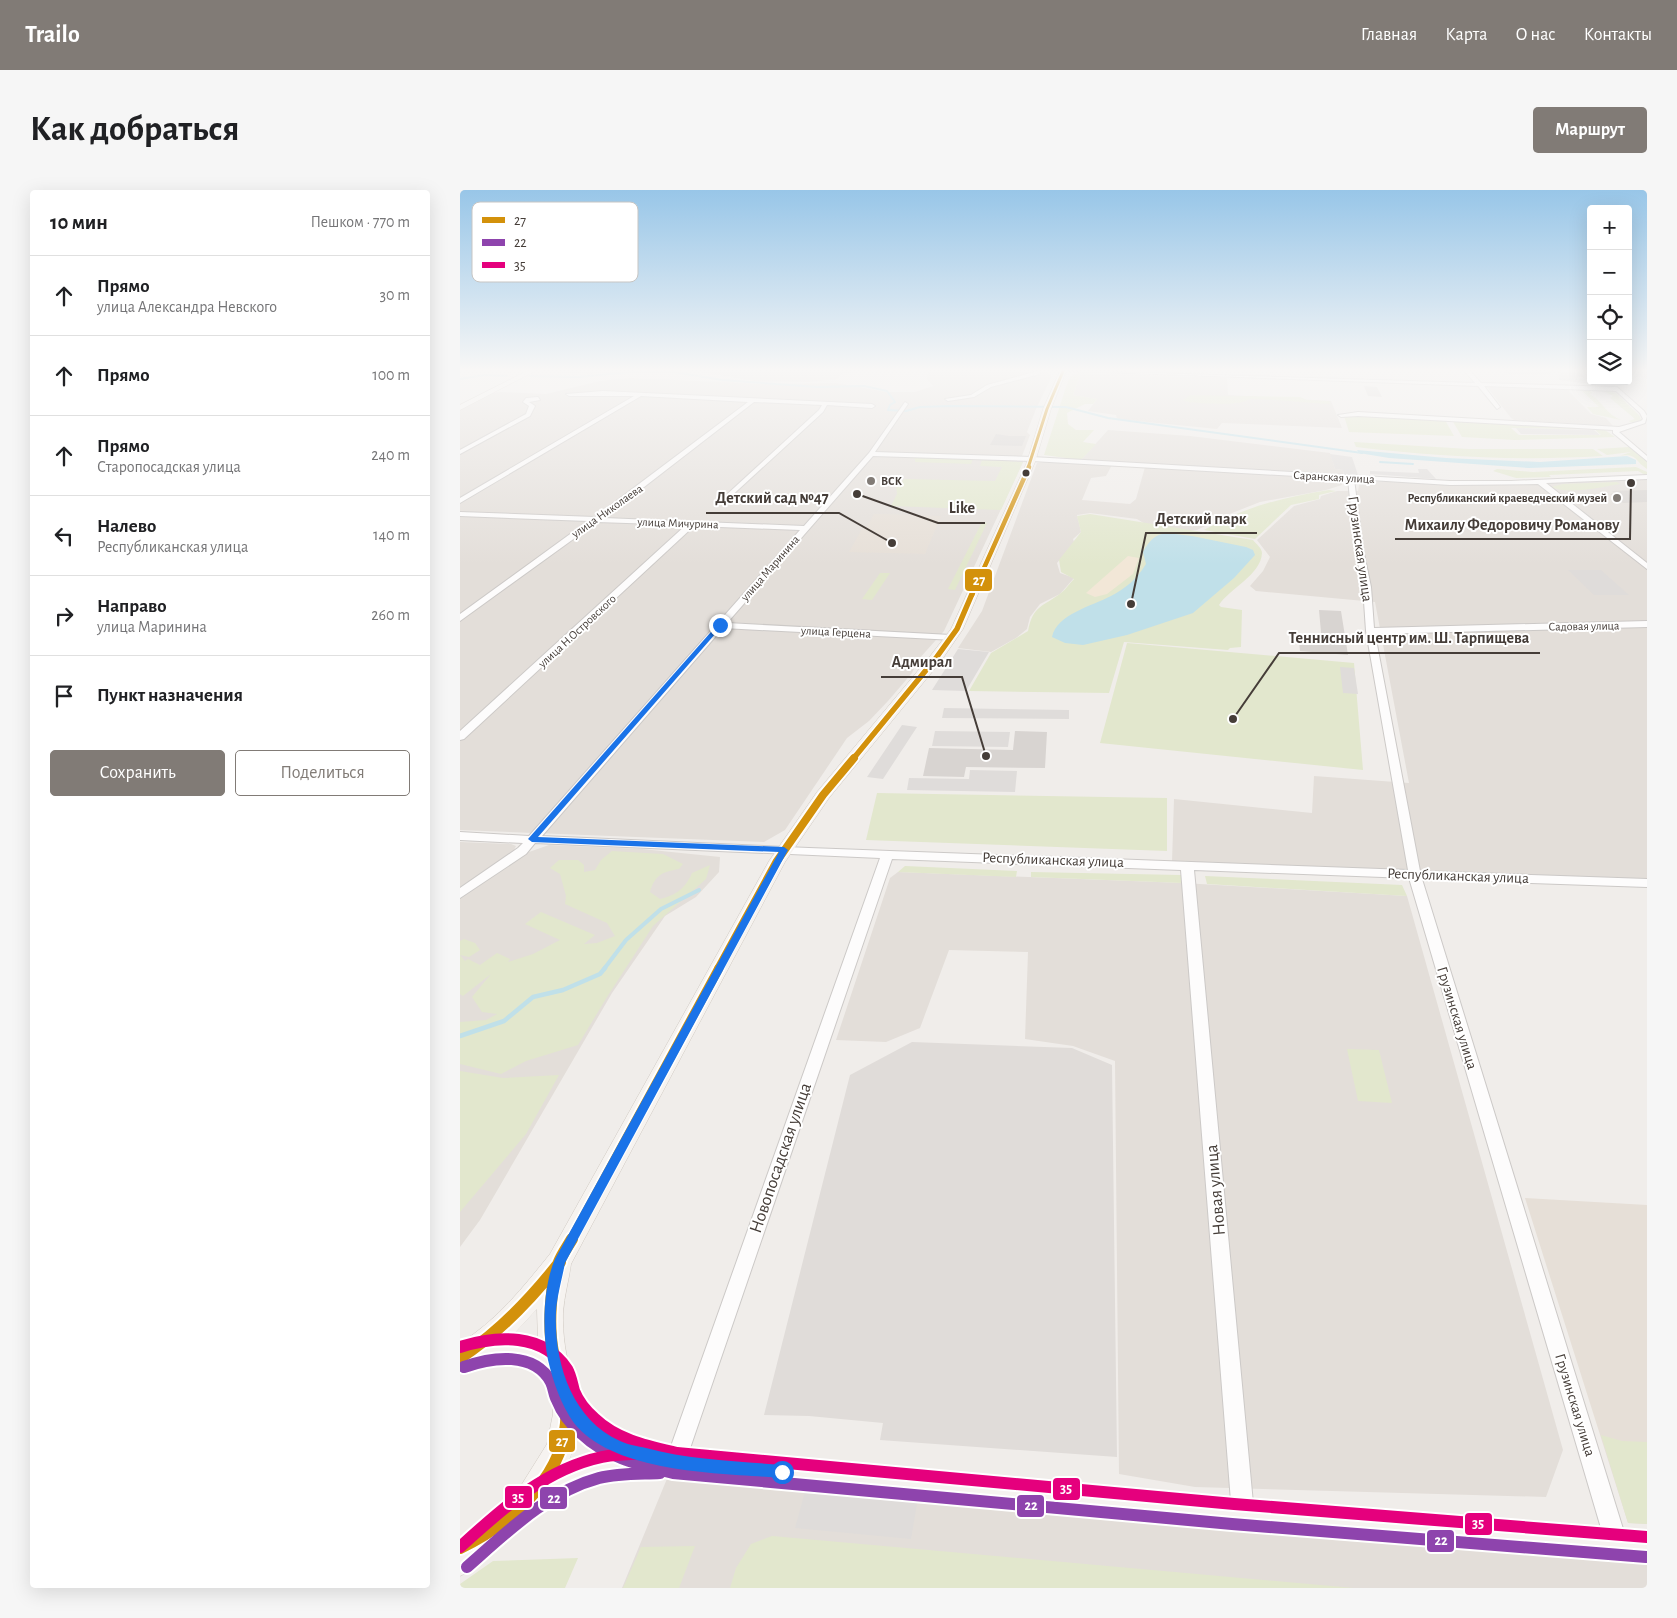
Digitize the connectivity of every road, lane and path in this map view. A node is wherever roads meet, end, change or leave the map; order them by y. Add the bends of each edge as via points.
1 (493, 434) edge
2 (573, 434) edge
3 (708, 434) edge
4 (796, 434) edge
5 (884, 434) edge
6 (1040, 434) edge
7 (1617, 434) edge
8 (460, 452) edge
9 (871, 454) junction
10 (1033, 456) junction
11 (1647, 459) edge
12 (1647, 477) edge
13 (1351, 478) junction
14 (1540, 482) junction
15 (725, 499) dead end
16 (460, 501) edge
17 (460, 514) edge
18 (596, 520) junction
19 (694, 523) junction
20 (806, 528) junction
21 (1647, 567) edge
22 (460, 618) edge
23 (1647, 624) edge
24 (720, 625) junction
25 (1370, 630) junction
26 (951, 638) junction
27 (460, 737) edge
28 (460, 836) edge
29 (532, 839) junction
30 (784, 850) junction
31 (888, 854) junction
32 (1187, 865) junction
33 (1414, 874) junction
34 (1646, 885) edge
35 (460, 894) edge
36 (559, 1262) junction
37 (462, 1357) edge
38 (562, 1385) junction
39 (676, 1463) junction
40 (520, 1508) junction
41 (1243, 1514) junction
42 (494, 1530) junction
43 (1617, 1545) junction
44 (460, 1548) edge
45 (1647, 1548) edge
46 (460, 1560) edge

1 - 8 street
2 - 16 street
3 - 18 street, улица Николаева
4 - 15 street
5 - 9 street, улица Маринина
6 - 10 main road
7 - 11 street
9 - 10 street, Саранская улица
9 - 20 street, улица Маринина
10 - 13 street, Саранская улица
10 - 26 main road
12 - 14 street, Саранская улица
13 - 14 street, Саранская улица via 1450,483
13 - 25 street, Грузинская улица
14 - 21 street
17 - 18 street, улица Мичурина
18 - 19 street, улица Мичурина
18 - 22 street, улица Николаева
19 - 20 street, улица Мичурина
19 - 27 street, улица Н.Островского
20 - 24 street, улица Маринина
23 - 25 street, Садовая улица
24 - 26 street, улица Герцена
24 - 29 street, улица Маринина
25 - 33 street, Грузинская улица
26 - 30 main road via 823,795
28 - 29 street, Республиканская улица
29 - 30 street, Республиканская улица
29 - 35 street, улица Маринина via 515,857
30 - 31 street, Республиканская улица
30 - 36 main road
31 - 32 street, Республиканская улица
31 - 39 street, Новопосадская улица
32 - 33 street, Республиканская улица
32 - 41 street, Новая улица
33 - 34 street, Республиканская улица
33 - 43 street, Грузинская улица
36 - 37 main road via 520,1312
36 - 38 main road via 550,1311 551,1344
37 - 38 main road via 492,1349 518,1349 541,1357
38 - 39 main road via 579,1418 595,1433 618,1448
38 - 40 main road via 566,1424 557,1456 542,1483
39 - 40 main road via 621,1464 588,1470 556,1485
39 - 41 main road
40 - 42 main road
41 - 43 main road
42 - 44 main road
42 - 46 main road
43 - 45 main road

